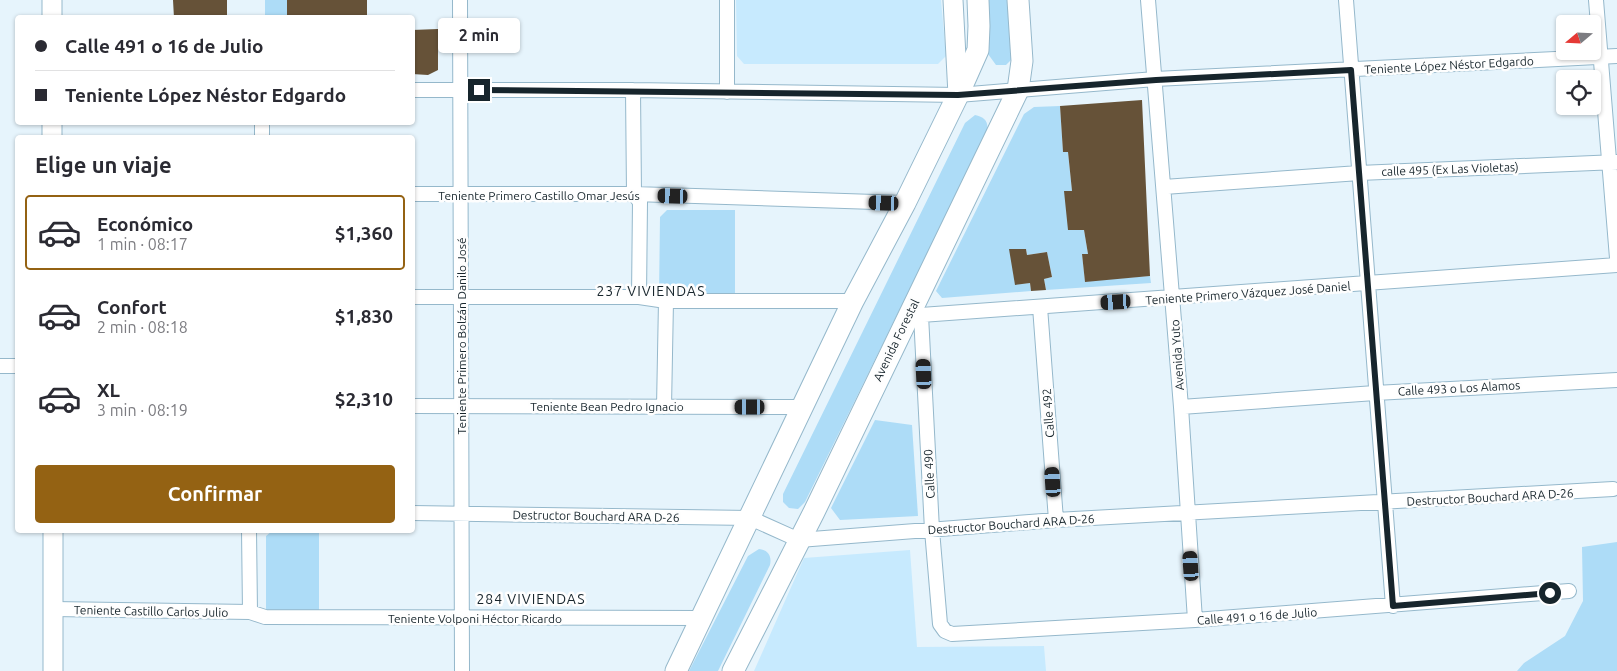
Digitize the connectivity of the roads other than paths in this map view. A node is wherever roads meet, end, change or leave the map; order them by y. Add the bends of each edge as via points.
1 (52, 0) edge
2 (460, 0) edge
3 (727, 0) edge
4 (953, 0) edge
5 (978, 0) edge
6 (1018, 0) edge
7 (1148, 0) edge
8 (1346, 0) edge
9 (1596, 0) edge
10 (52, 15) edge
11 (1597, 15) edge
12 (1617, 56) edge
13 (1601, 57) edge
14 (1556, 59) edge
15 (1600, 60) edge
16 (1351, 70) junction
17 (1156, 80) junction
18 (415, 90) edge
19 (460, 90) junction
20 (633, 90) junction
21 (1018, 90) junction
22 (727, 92) junction
23 (958, 95) junction
24 (1613, 162) edge
25 (1359, 173) junction
26 (1164, 187) junction
27 (415, 194) edge
28 (460, 194) junction
29 (634, 194) junction
30 (905, 203) junction
31 (1617, 258) edge
32 (1617, 265) edge
33 (1368, 284) junction
34 (415, 297) edge
35 (461, 297) junction
36 (639, 297) junction
37 (1173, 299) junction
38 (666, 300) junction
39 (854, 301) junction
40 (1040, 307) junction
41 (917, 311) junction
42 (0, 366) edge
43 (15, 366) edge
44 (1617, 380) edge
45 (1376, 392) junction
46 (415, 406) edge
47 (460, 406) junction
48 (664, 407) junction
49 (802, 407) junction
50 (1181, 407) junction
51 (1613, 489) dead end
52 (1385, 503) junction
53 (1188, 513) junction
54 (415, 514) edge
55 (461, 514) junction
56 (750, 518) junction
57 (1056, 520) junction
58 (932, 530) junction
59 (53, 533) edge
60 (250, 533) edge
61 (799, 540) junction
62 (1570, 591) dead end
63 (1393, 606) junction
64 (53, 609) junction
65 (250, 612) junction
66 (462, 617) junction
67 (701, 618) junction
68 (1195, 620) junction
69 (945, 631) joint
70 (54, 671) edge
71 (462, 671) edge
72 (676, 671) edge
73 (733, 671) edge

1 - 10 street
2 - 19 street, Teniente Primero Bolzán Danilo José
3 - 22 street
4 - 23 street
5 - 23 main road via 978,50
6 - 21 main road, Avenida Forestal via 1022,61
7 - 17 street, Avenida Yuto
8 - 16 street
9 - 11 street
12 - 13 street, Teniente López Néstor Edgardo
14 - 16 street, Teniente López Néstor Edgardo
15 - 24 street
16 - 17 street, Teniente López Néstor Edgardo
16 - 25 street
17 - 21 street, Teniente López Néstor Edgardo
17 - 26 street, Avenida Yuto
18 - 19 street, Teniente López Néstor Edgardo
19 - 20 street, Teniente López Néstor Edgardo
19 - 28 street, Teniente Primero Bolzán Danilo José
20 - 22 street, Teniente López Néstor Edgardo
20 - 29 street
21 - 23 street, Teniente López Néstor Edgardo
21 - 41 main road, Avenida Forestal
22 - 23 street, Teniente López Néstor Edgardo
23 - 30 main road
24 - 25 street, calle 495 (Ex Las Violetas)
24 - 31 street
25 - 26 street, calle 495 (Ex Las Violetas)
25 - 33 street
26 - 37 street, Avenida Yuto
27 - 28 street, Teniente Primero Castillo Omar Jesús
28 - 29 street, Teniente Primero Castillo Omar Jesús
28 - 35 street, Teniente Primero Bolzán Danilo José
29 - 30 street, Teniente Primero Castillo Omar Jesús
29 - 36 street via 640,202
30 - 39 main road
32 - 33 street, Teniente Primero Vázquez José Daniel
33 - 37 street, Teniente Primero Vázquez José Daniel
33 - 45 street
34 - 35 street
35 - 36 street
35 - 47 street, Teniente Primero Bolzán Danilo José
36 - 38 street
37 - 40 street, Teniente Primero Vázquez José Daniel
37 - 50 street, Avenida Yuto
38 - 39 street
38 - 48 street
39 - 49 main road
40 - 41 street, Teniente Primero Vázquez José Daniel
40 - 57 street, Calle 492
41 - 58 street, Calle 490
41 - 61 main road, Avenida Forestal
42 - 43 street
44 - 45 street, Calle 493 o Los Alamos
45 - 50 street, Calle 493 o Los Alamos
45 - 52 street
46 - 47 street, Teniente Bean Pedro Ignacio
47 - 48 street, Teniente Bean Pedro Ignacio
47 - 55 street, Teniente Primero Bolzán Danilo José
48 - 49 street, Teniente Bean Pedro Ignacio
49 - 56 main road
50 - 53 street, Avenida Yuto
51 - 52 street, Destructor Bouchard ARA D-26
52 - 53 street, Destructor Bouchard ARA D-26
52 - 63 street
53 - 57 street, Destructor Bouchard ARA D-26
53 - 68 street, Avenida Yuto
54 - 55 street, Destructor Bouchard ARA D-26
55 - 56 street, Destructor Bouchard ARA D-26
55 - 66 street, Teniente Primero Bolzán Danilo José
56 - 61 street, Destructor Bouchard ARA D-26
56 - 67 main road
57 - 58 street, Destructor Bouchard ARA D-26
58 - 61 street, Destructor Bouchard ARA D-26
58 - 69 street, Calle 490 via 940,624
59 - 64 street
60 - 65 street
61 - 73 main road, Avenida Forestal
62 - 63 street, Calle 491 o 16 de Julio
63 - 68 street, Calle 491 o 16 de Julio
64 - 65 street, Teniente Castillo Carlos Julio
64 - 70 street
65 - 66 street, Teniente Volponi Héctor Ricardo via 265,617
66 - 67 street, Teniente Volponi Héctor Ricardo
66 - 71 street, Teniente Primero Bolzán Danilo José
67 - 72 main road
68 - 69 street, Calle 491 o 16 de Julio via 952,634

